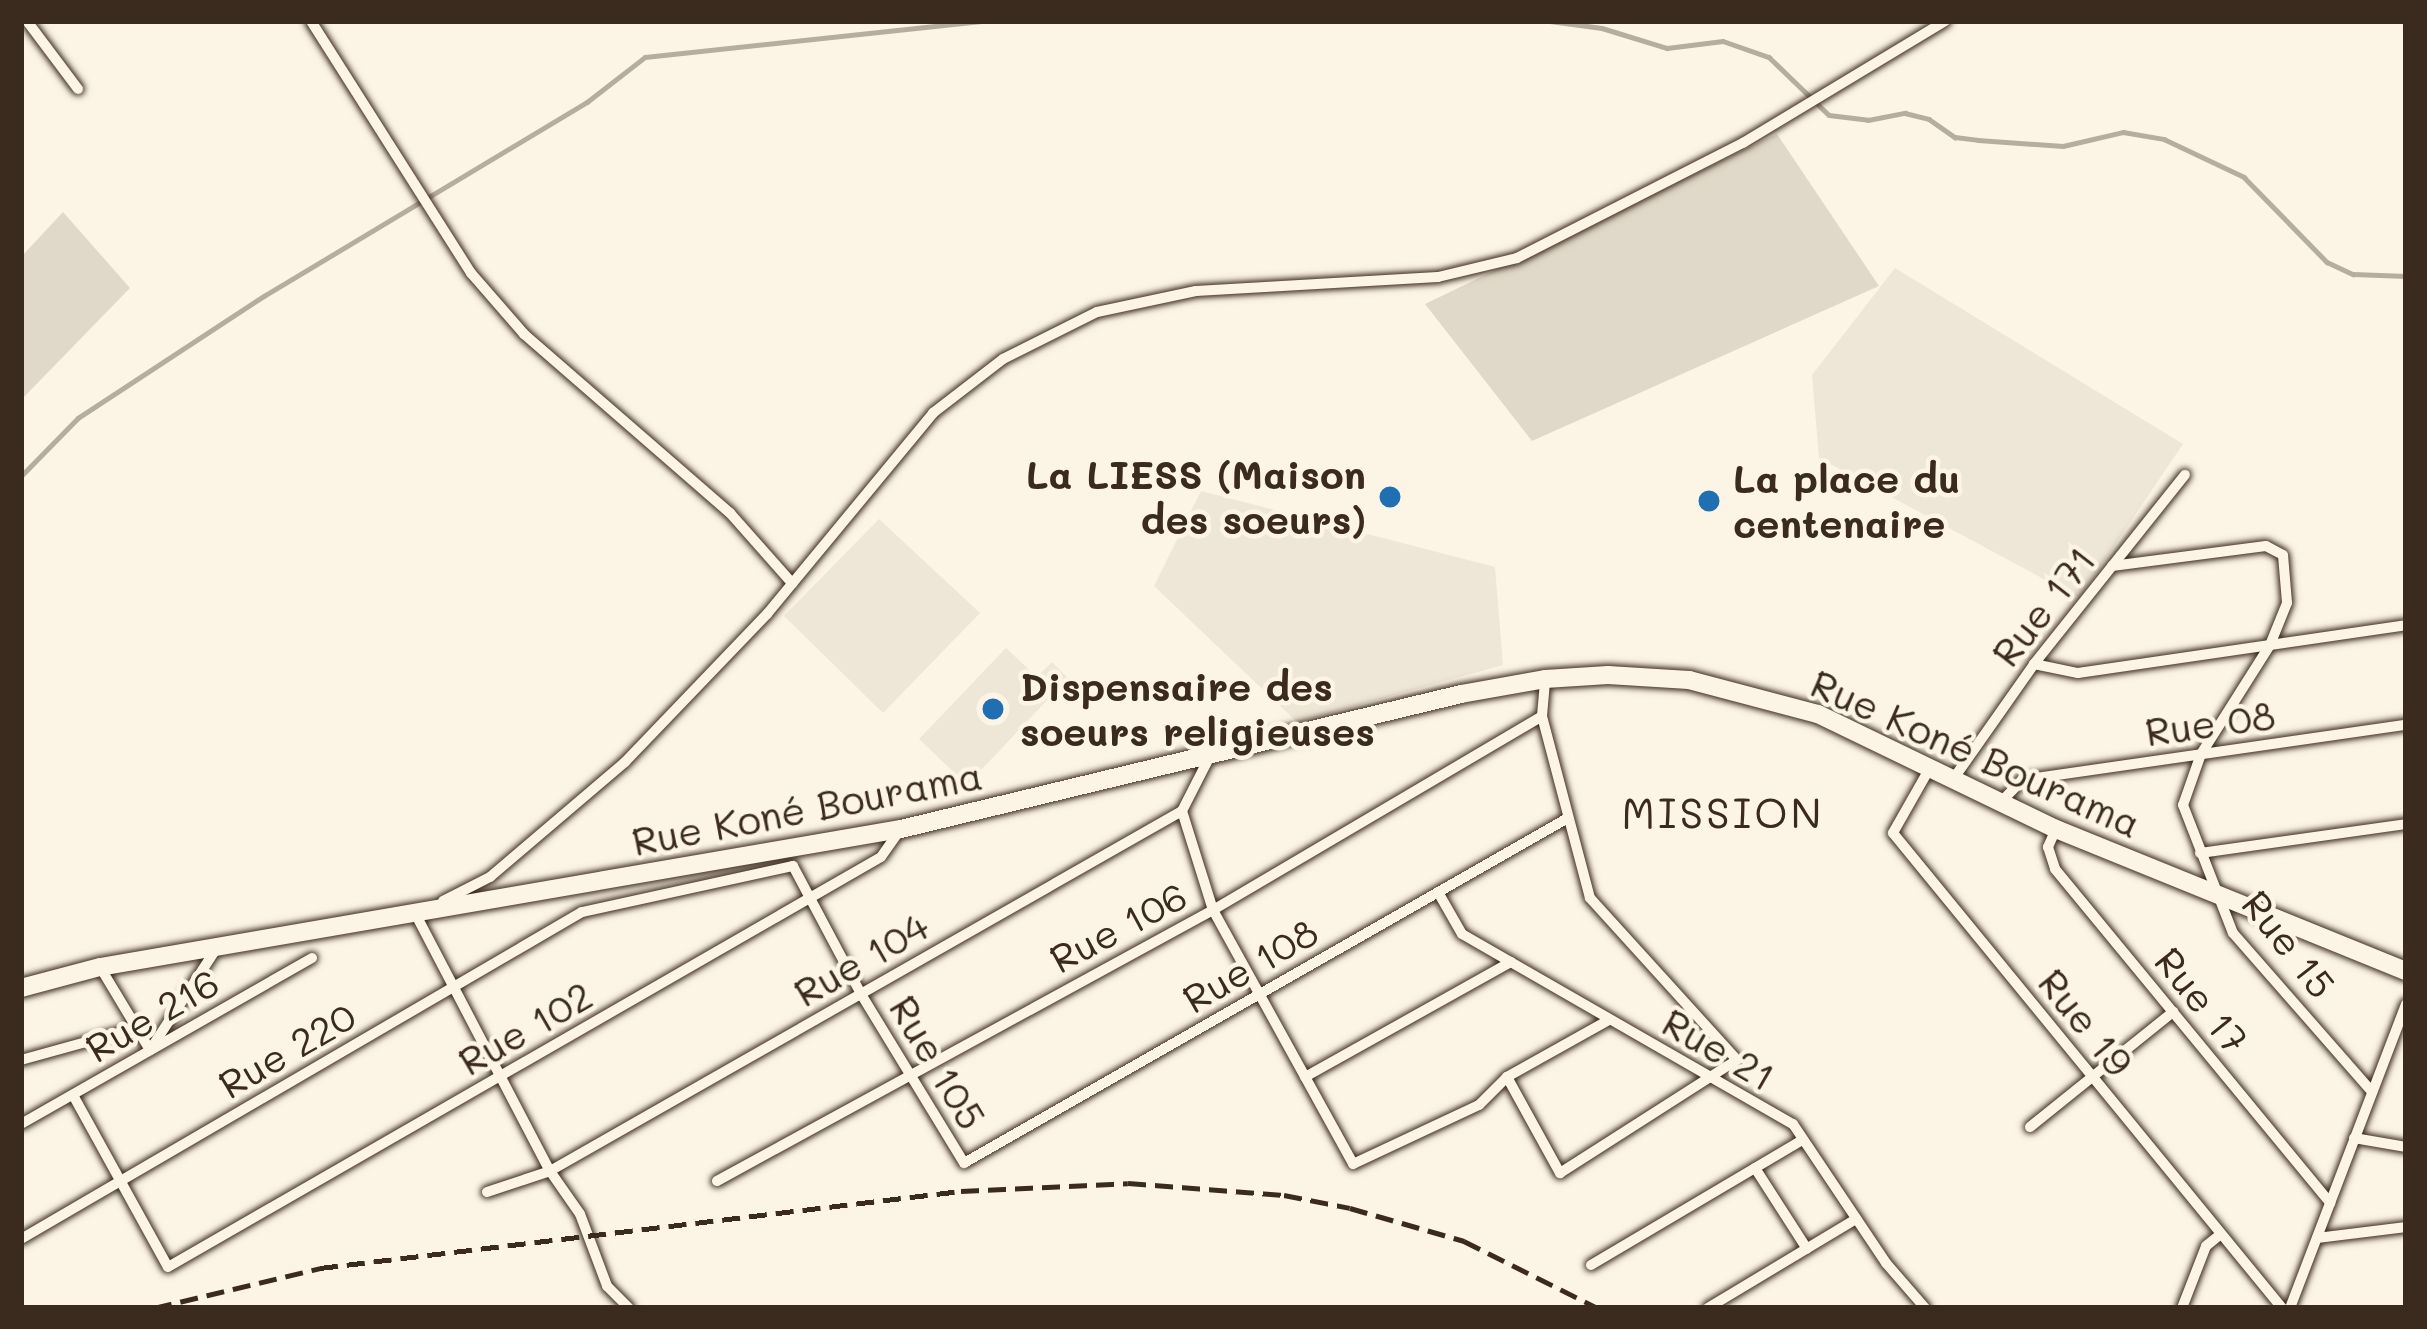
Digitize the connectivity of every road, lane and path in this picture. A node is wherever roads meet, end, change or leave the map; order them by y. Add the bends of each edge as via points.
1 (27, 21) edge
2 (311, 21) edge
3 (1945, 21) edge
4 (78, 89) dead end
5 (2185, 475) dead end
6 (2112, 566) junction
7 (792, 583) junction
8 (2406, 625) edge
9 (2270, 645) junction
10 (2034, 664) junction
11 (1545, 679) junction
12 (1542, 716) junction
13 (2406, 725) edge
14 (1211, 754) junction
15 (2201, 754) junction
16 (1930, 766) junction
17 (1954, 778) junction
18 (2000, 802) junction
19 (1181, 811) junction
20 (1567, 819) junction
21 (2406, 824) edge
22 (901, 829) junction
23 (2056, 829) junction
24 (2200, 853) junction
25 (793, 866) joint
26 (1438, 892) junction
27 (2214, 896) junction
28 (812, 898) junction
29 (1213, 910) junction
30 (414, 913) junction
31 (216, 949) junction
32 (312, 958) dead end
33 (1511, 962) junction
34 (100, 967) junction
35 (2406, 971) edge
36 (455, 987) junction
37 (21, 988) edge
38 (861, 994) junction
39 (1260, 994) junction
40 (2406, 1004) edge
41 (2173, 1012) junction
42 (1609, 1020) junction
43 (136, 1028) junction
44 (150, 1050) junction
45 (21, 1060) edge
46 (911, 1072) junction
47 (503, 1075) junction
48 (1305, 1077) junction
49 (2092, 1077) junction
50 (1508, 1078) junction
51 (1709, 1079) junction
52 (2372, 1092) junction
53 (73, 1094) junction
54 (21, 1124) edge
55 (2030, 1127) dead end
56 (2354, 1138) junction
57 (1802, 1140) junction
58 (2406, 1147) edge
59 (964, 1162) joint
60 (1754, 1168) junction
61 (550, 1171) junction
62 (121, 1181) junction
63 (717, 1181) dead end
64 (487, 1192) dead end
65 (2330, 1203) junction
66 (1856, 1219) junction
67 (2406, 1227) edge
68 (2221, 1234) junction
69 (21, 1238) edge
70 (2317, 1238) junction
71 (1807, 1249) junction
72 (1591, 1265) dead end
73 (629, 1308) edge
74 (1708, 1308) edge
75 (1925, 1308) edge
76 (2182, 1308) edge
77 (2286, 1308) edge

1 - 4 street
2 - 7 street via 471,273 524,334 730,513
3 - 7 street via 1805,106 1517,258 1438,278 1196,291 1096,312 1003,359 934,412
5 - 6 street, Rue 171
6 - 9 street, Rue 15 via 2266,546 2283,555 2287,603
6 - 10 street, Rue 171
7 - 30 street via 625,762 490,877
8 - 9 street
9 - 10 street via 2078,673
9 - 15 street, Rue 15
10 - 17 street, Rue 171
11 - 12 street
11 - 14 highway, Rue Koné Bourama
11 - 16 highway, Rue Koné Bourama via 1669,679 1739,689 1839,722
12 - 20 street
12 - 29 street, Rue 106
13 - 15 street, Rue 08
14 - 19 street, Rue 104
14 - 22 highway, Rue Koné Bourama
15 - 18 street, Rue 08 via 2022,780
15 - 24 street, Rue 15 via 2183,805
16 - 17 highway, Rue Koné Bourama
16 - 49 street, Rue 19 via 1893,833
17 - 18 highway, Rue Koné Bourama
18 - 23 highway, Rue Koné Bourama
19 - 29 street
19 - 38 street, Rue 104
20 - 26 street, Rue 108
20 - 51 street via 1590,898 1738,1060
21 - 24 street
22 - 28 street, Rue 102 via 881,857
22 - 30 highway, Rue Koné Bourama
23 - 27 highway, Rue Koné Bourama
23 - 41 street, Rue 17 via 2048,847 2055,868
24 - 27 street, Rue 15
25 - 28 street, Rue 105
25 - 36 street, Rue 220 via 582,912
26 - 33 street, Rue 21 via 1462,934
26 - 39 street, Rue 108
27 - 35 highway, Rue Koné Bourama
27 - 52 street, Rue 15 via 2233,933
28 - 38 street, Rue 105
28 - 47 street, Rue 102
29 - 39 street
29 - 46 street, Rue 106
30 - 31 highway, Rue Koné Bourama
30 - 36 street
31 - 34 highway, Rue Koné Bourama
31 - 44 street
32 - 44 street, Rue 216
33 - 42 street, Rue 21
33 - 48 street
34 - 37 highway, Rue Koné Bourama
34 - 43 street
36 - 47 street
36 - 62 street, Rue 220
38 - 46 street, Rue 105
38 - 61 street, Rue 104
39 - 48 street
39 - 59 street, Rue 108
40 - 52 street
41 - 49 street
41 - 65 street, Rue 17
42 - 50 street
42 - 51 street, Rue 21
43 - 44 street
43 - 45 street
44 - 53 street, Rue 216
46 - 59 street, Rue 105
46 - 63 street, Rue 106
47 - 61 street
47 - 62 street, Rue 102 via 169,1267
48 - 50 street via 1353,1164 1479,1105
49 - 55 street
49 - 68 street, Rue 19
50 - 51 street via 1560,1174
51 - 57 street, Rue 21 via 1793,1124
52 - 56 street
53 - 54 street, Rue 216
53 - 62 street
56 - 58 street
56 - 65 street
57 - 60 street
57 - 66 street, Rue 21
60 - 71 street
60 - 72 street
61 - 64 street, Rue 104
61 - 73 street via 580,1214 607,1286
62 - 69 street, Rue 220
65 - 70 street
66 - 71 street
66 - 75 street, Rue 21
67 - 70 street
68 - 76 street via 2206,1246
68 - 77 street, Rue 19
70 - 77 street
71 - 74 street

